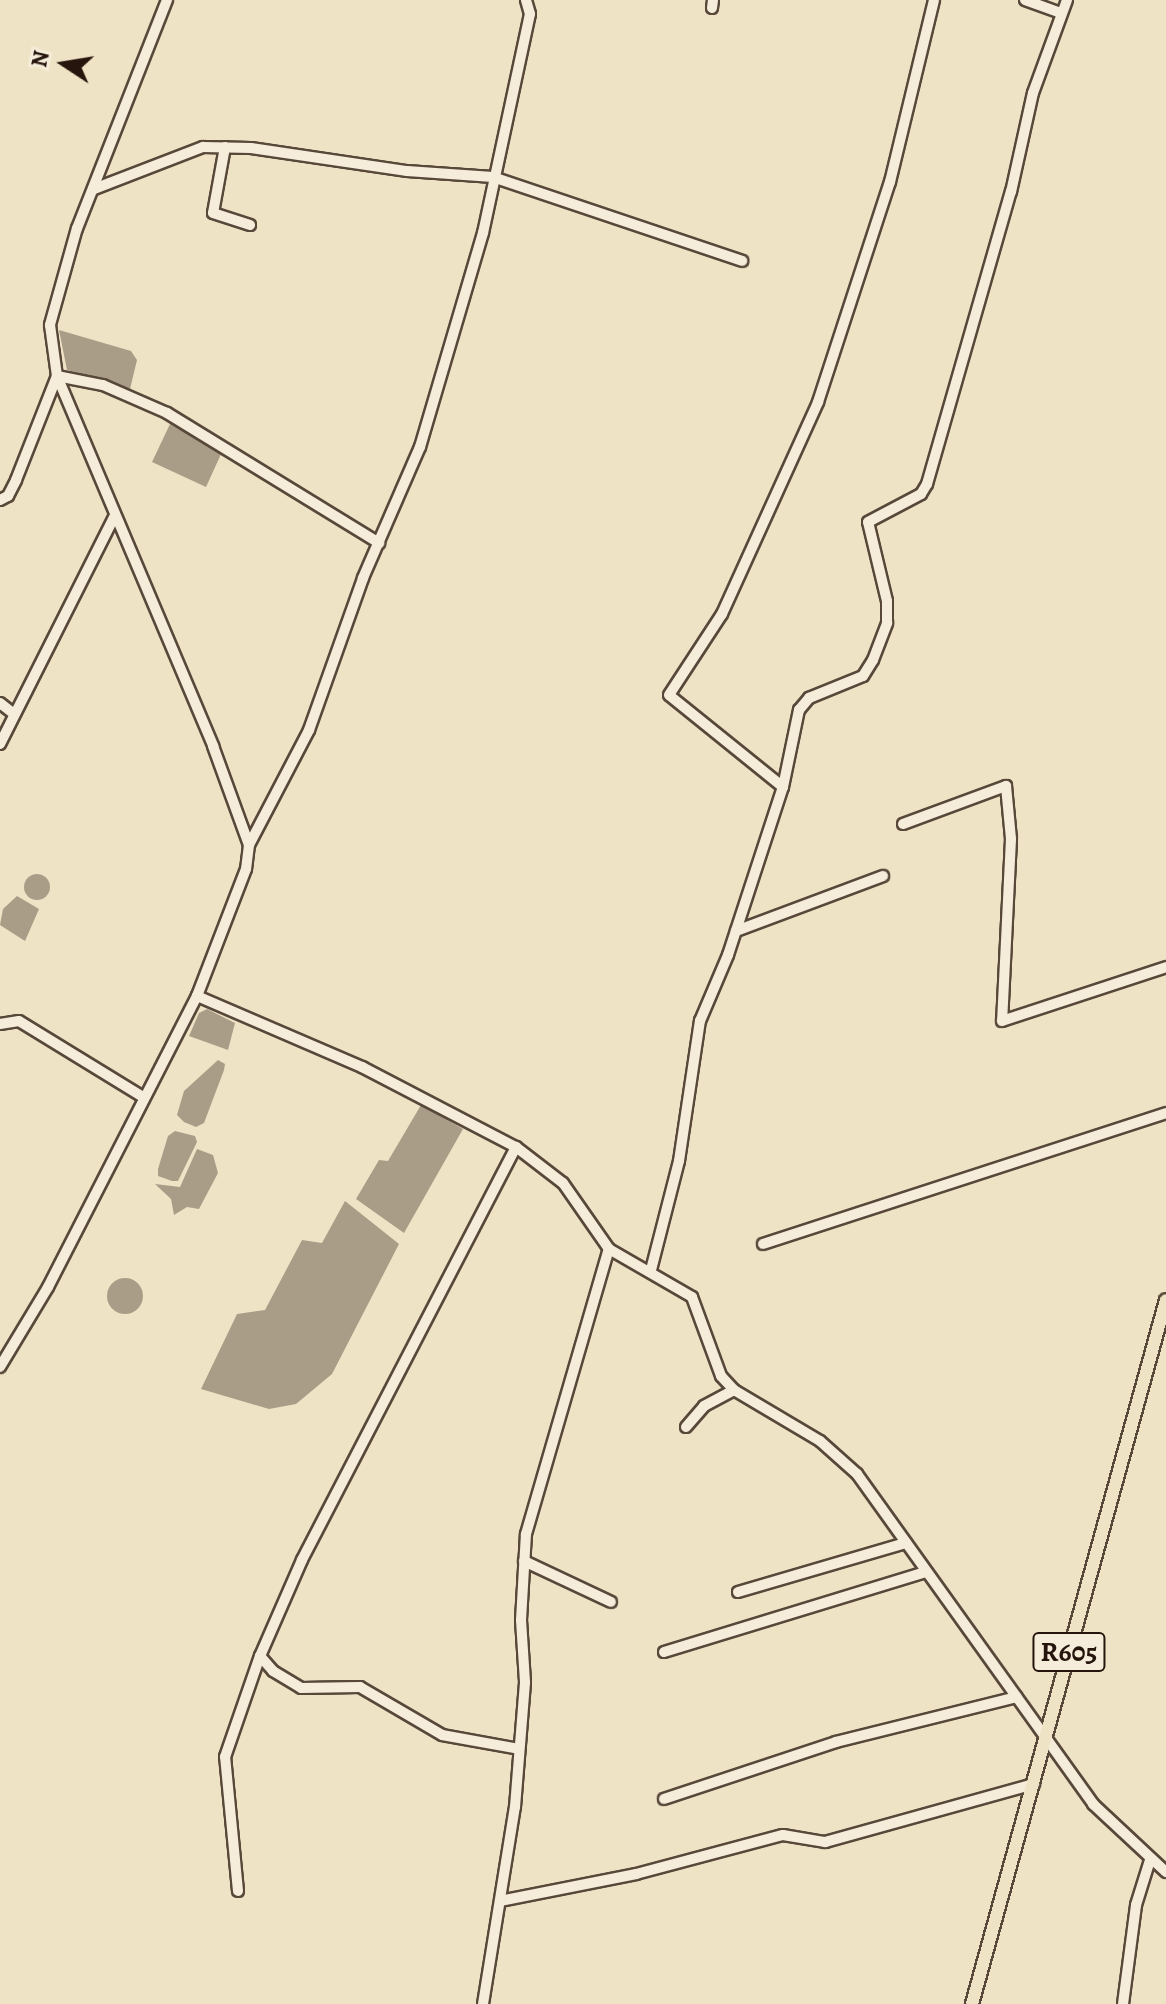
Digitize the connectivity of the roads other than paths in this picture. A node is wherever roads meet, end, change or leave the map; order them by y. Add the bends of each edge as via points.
1 (167, 0) edge
2 (526, 0) edge
3 (934, 0) edge
4 (1025, 0) edge
5 (1067, 0) edge
6 (1060, 13) junction
7 (225, 147) junction
8 (493, 177) junction
9 (94, 189) junction
10 (250, 225) dead end
11 (742, 261) dead end
12 (57, 376) junction
13 (0, 500) edge
14 (114, 517) junction
15 (379, 543) junction
16 (0, 703) edge
17 (13, 713) junction
18 (0, 744) edge
19 (783, 787) junction
20 (903, 824) dead end
21 (249, 845) junction
22 (883, 876) dead end
23 (736, 931) junction
24 (1166, 967) edge
25 (197, 996) junction
26 (0, 1024) edge
27 (143, 1097) junction
28 (1166, 1113) edge
29 (516, 1147) junction
30 (763, 1244) dead end
31 (609, 1249) junction
32 (651, 1270) junction
33 (1166, 1300) edge
34 (0, 1367) edge
35 (734, 1390) junction
36 (686, 1427) dead end
37 (906, 1543) junction
38 (524, 1561) junction
39 (926, 1572) junction
40 (738, 1592) dead end
41 (611, 1602) dead end
42 (664, 1652) dead end
43 (260, 1656) junction
44 (1016, 1697) junction
45 (1046, 1735) junction
46 (519, 1749) junction
47 (1034, 1784) junction
48 (664, 1799) dead end
49 (1150, 1860) junction
50 (1166, 1872) edge
51 (238, 1891) dead end
52 (500, 1901) junction
53 (483, 2004) edge
54 (972, 2004) edge
55 (1123, 2004) edge

1 - 9 street
2 - 8 street via 530,14
3 - 19 street via 890,182 818,402 722,614 669,695
4 - 6 street
5 - 6 street
6 - 19 street via 1033,93 1011,192 927,484 921,494 868,522 886,583 887,623 863,676 803,702
7 - 8 street
7 - 9 street via 183,153 127,180
7 - 10 street via 213,213
8 - 11 street
8 - 15 street via 483,233 420,447
9 - 12 street via 53,303 51,345
12 - 13 street via 16,480
12 - 14 street
12 - 15 street via 103,385 167,413
14 - 17 street
14 - 21 street via 195,702
15 - 21 street via 309,730
16 - 17 street
17 - 18 street
19 - 23 street
20 - 24 street via 1006,786 1011,839 1002,1021
21 - 25 street via 246,869
22 - 23 street
23 - 32 street via 700,1021 679,1161
25 - 27 street
25 - 29 street via 362,1067
26 - 27 street via 19,1021
27 - 34 street via 55,1274
28 - 30 street
29 - 31 street via 563,1183
29 - 43 street via 302,1560
31 - 32 street
31 - 38 street via 536,1491
32 - 35 street via 692,1297 721,1376
33 - 45 main road, R605
35 - 36 street via 704,1406
35 - 37 street via 779,1413 857,1474
37 - 39 street
37 - 40 street
38 - 41 street
38 - 46 street via 525,1682
39 - 42 street
39 - 44 street
43 - 46 street via 301,1688 360,1687 442,1735
43 - 51 street via 235,1713 225,1757
44 - 45 street
44 - 48 street via 836,1742
45 - 47 main road, R605
45 - 49 street via 1093,1804
46 - 52 street
47 - 52 street via 825,1842 783,1835 636,1874
47 - 54 main road, R605
49 - 50 street
49 - 55 street via 1136,1905
52 - 53 street

